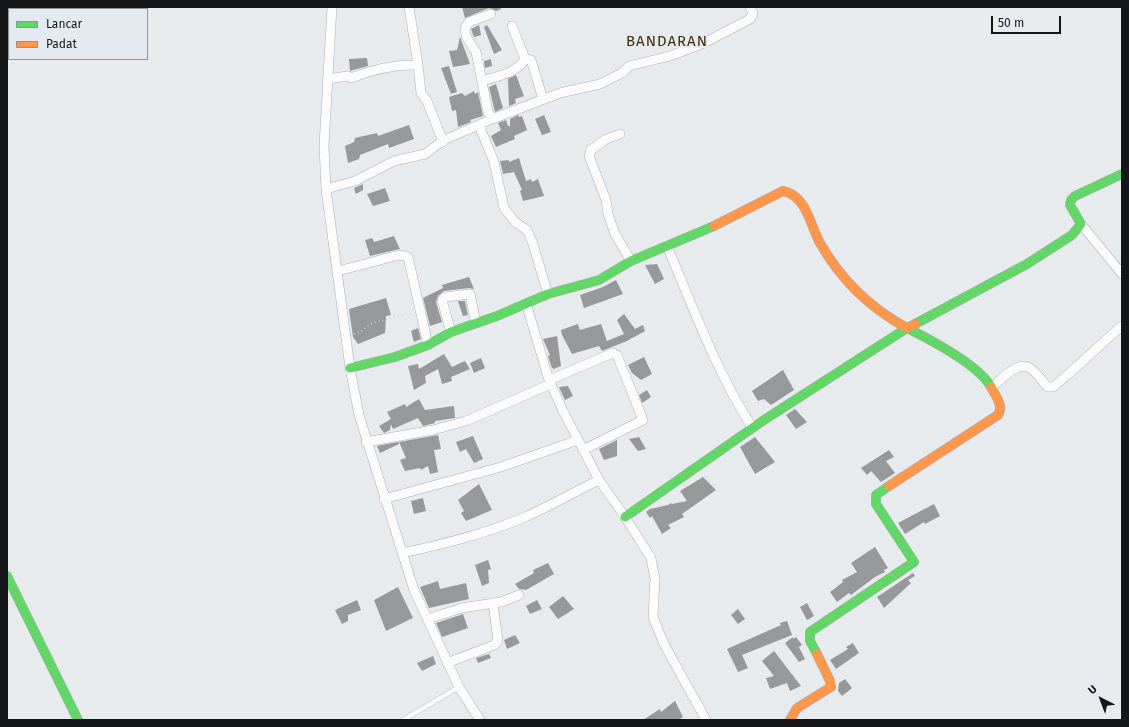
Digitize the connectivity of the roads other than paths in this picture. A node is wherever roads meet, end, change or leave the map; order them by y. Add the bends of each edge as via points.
1 (332, 7) edge
2 (750, 7) edge
3 (412, 8) edge
4 (491, 14) dead end
5 (512, 26) dead end
6 (525, 58) junction
7 (418, 64) junction
8 (327, 79) junction
9 (482, 81) junction
10 (543, 99) junction
11 (492, 119) junction
12 (479, 124) junction
13 (620, 134) dead end
14 (442, 142) junction
15 (1122, 174) edge
16 (326, 189) junction
17 (1081, 224) junction
18 (667, 246) junction
19 (631, 261) junction
20 (338, 272) junction
21 (1122, 274) edge
22 (548, 294) junction
23 (526, 303) junction
24 (476, 323) junction
25 (1122, 326) edge
26 (907, 328) junction
27 (452, 332) junction
28 (428, 345) junction
29 (350, 368) junction
30 (550, 382) junction
31 (992, 387) junction
32 (752, 427) junction
33 (578, 440) junction
34 (366, 442) junction
35 (583, 450) junction
36 (598, 480) junction
37 (384, 499) junction
38 (625, 517) junction
39 (402, 553) junction
40 (7, 576) edge
41 (519, 595) dead end
42 (493, 604) junction
43 (427, 620) junction
44 (447, 663) junction
45 (459, 687) junction
46 (703, 719) edge
47 (78, 720) edge
48 (403, 720) edge
49 (480, 720) edge
50 (790, 720) edge

1 - 8 street
2 - 10 street via 753,14 750,19 704,43 670,56 629,66 622,73 600,84
3 - 7 street
4 - 9 street via 469,22 465,28 466,36 476,52
5 - 6 street
6 - 9 street via 518,68
6 - 10 street via 531,60
7 - 8 street via 400,64 374,69 352,78 348,76
7 - 14 street via 421,93 427,101
8 - 16 street via 324,146
9 - 11 street via 488,112
10 - 11 street
11 - 12 street
12 - 14 street
12 - 22 street via 494,162 504,208 514,222 527,230
13 - 19 street via 606,139 591,150 589,156 606,200 615,234
14 - 16 street via 425,154 394,161 355,181
15 - 17 street via 1070,200 1070,205
16 - 20 street
17 - 21 street
17 - 26 street via 1072,235 1027,264
18 - 19 street
18 - 26 street via 783,191 791,192 798,196 816,235 849,283 880,312
18 - 32 street via 705,337
19 - 22 street via 599,280
20 - 28 street via 399,255 408,257
20 - 29 street
22 - 23 street
23 - 24 street
23 - 30 street
24 - 27 street
24 - 27 street via 470,294 445,297 442,300
25 - 31 street via 1053,387 1048,387 1030,368 1024,366 1017,368
26 - 31 street via 939,345 986,378
26 - 32 street via 845,365
27 - 28 street
28 - 29 street via 395,357
29 - 34 street
30 - 33 street
30 - 34 street via 466,421 433,430
30 - 35 street via 613,353 617,355 643,420
31 - 50 street via 1000,405 1001,410 998,414 876,495 876,504 914,562 810,632 810,641 831,687 796,708
32 - 38 street
33 - 35 street
33 - 37 street via 501,467
34 - 37 street
35 - 36 street
36 - 38 street
36 - 39 street via 503,525
37 - 39 street
38 - 46 street via 651,558 655,578 653,617 664,644
39 - 43 street
40 - 47 street
41 - 42 street
42 - 43 street via 462,608
42 - 44 street via 498,641 494,645
43 - 44 street
44 - 45 street
45 - 48 lane
45 - 49 street

